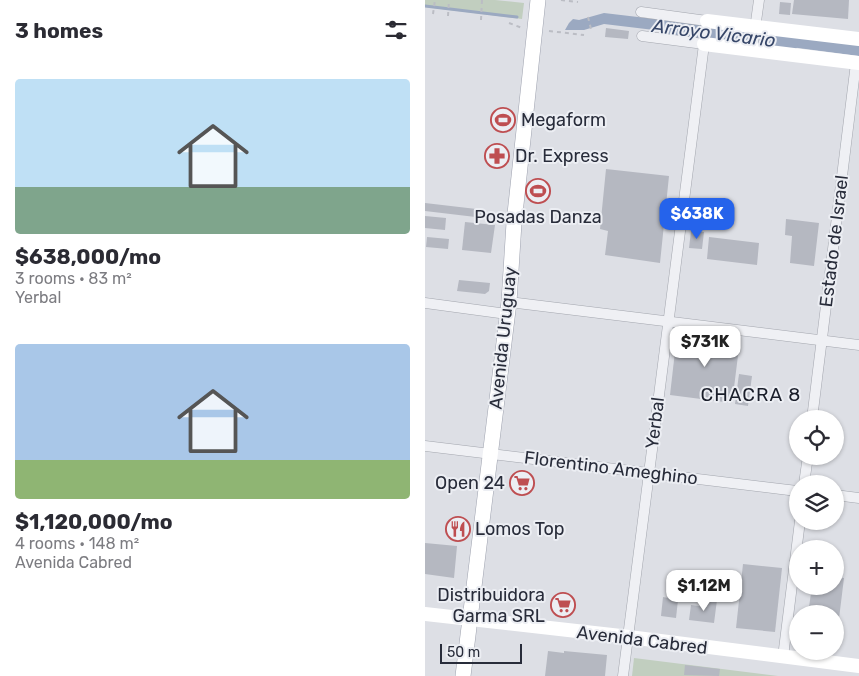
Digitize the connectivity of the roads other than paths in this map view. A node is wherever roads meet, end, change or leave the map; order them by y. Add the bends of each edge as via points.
1 (759, 0) edge
2 (537, 1) edge
3 (641, 12) dead end
4 (707, 20) junction
5 (755, 26) junction
6 (642, 36) dead end
7 (859, 39) edge
8 (704, 44) junction
9 (752, 50) junction
10 (857, 63) edge
11 (425, 303) edge
12 (508, 308) junction
13 (668, 322) junction
14 (822, 340) junction
15 (859, 344) edge
16 (813, 410) edge
17 (425, 446) edge
18 (490, 454) junction
19 (649, 473) junction
20 (789, 490) edge
21 (844, 497) edge
22 (859, 498) edge
23 (799, 530) edge
24 (425, 614) edge
25 (470, 620) junction
26 (628, 637) junction
27 (783, 657) junction
28 (859, 666) edge
29 (463, 676) edge
30 (623, 676) edge

1 - 5 street
2 - 12 main road, Avenida Uruguay via 530,28
3 - 4 street
4 - 5 main road
4 - 8 street, Yerbal
5 - 7 main road
5 - 9 street
6 - 8 street
8 - 9 main road
8 - 13 street, Yerbal
9 - 10 main road
10 - 14 street, Estado de Israel
11 - 12 street
12 - 13 street
12 - 18 main road, Avenida Uruguay
13 - 14 street
13 - 19 street, Yerbal
14 - 15 street
14 - 16 street, Estado de Israel
17 - 18 street, Florentino Ameghino
18 - 19 street, Florentino Ameghino
18 - 25 main road, Avenida Uruguay
19 - 20 street, Florentino Ameghino
19 - 26 street, Yerbal
21 - 22 street
23 - 27 street
24 - 25 main road, Avenida Cabred
25 - 26 main road, Avenida Cabred
25 - 29 main road, Avenida Uruguay
26 - 27 main road, Avenida Cabred
26 - 30 street, Yerbal
27 - 28 main road, Avenida Cabred

